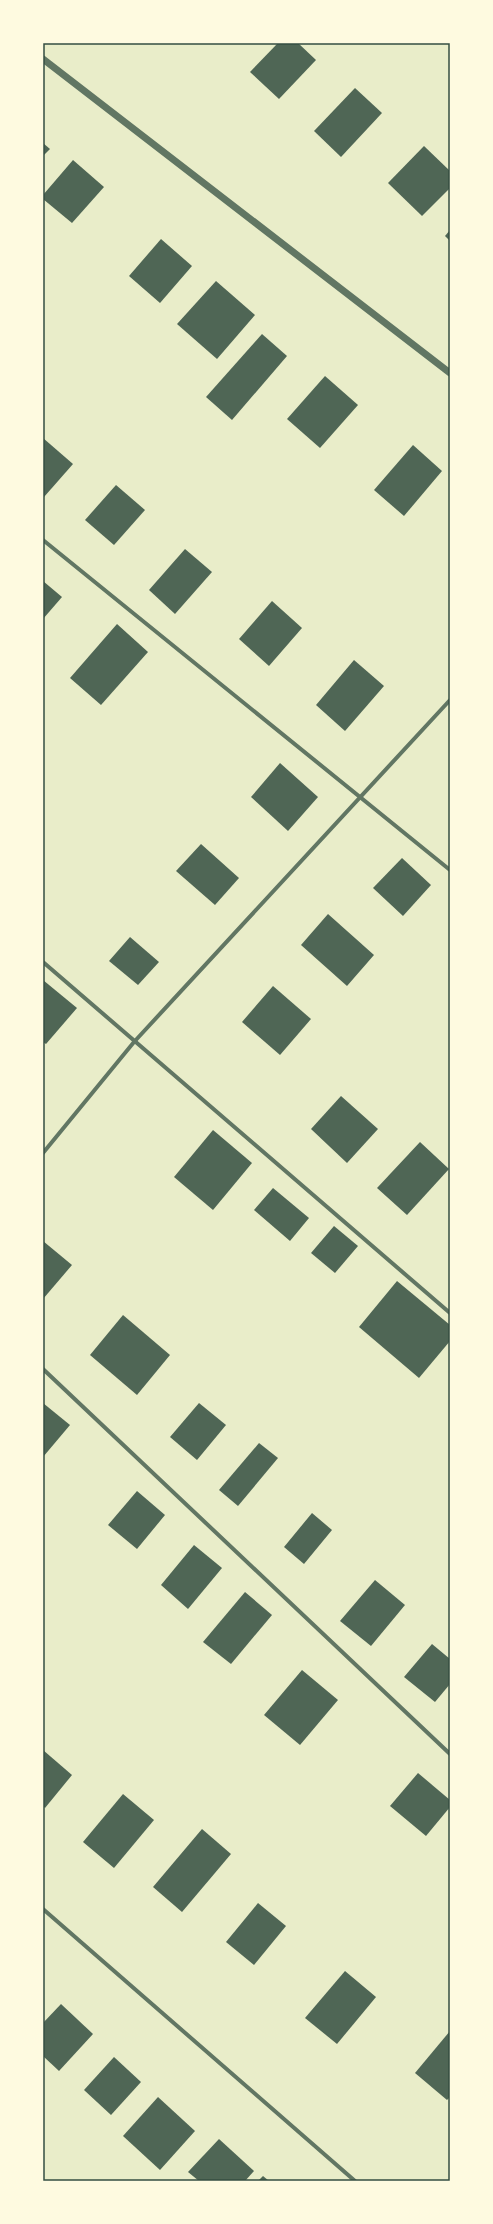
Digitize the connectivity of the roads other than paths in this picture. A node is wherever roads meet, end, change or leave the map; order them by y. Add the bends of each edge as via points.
1 (43, 59) edge
2 (450, 373) edge
3 (43, 540) edge
4 (450, 700) edge
5 (361, 797) junction
6 (450, 870) edge
7 (43, 962) edge
8 (134, 1042) junction
9 (43, 1153) edge
10 (450, 1313) edge
11 (43, 1369) edge
12 (450, 1754) edge
13 (43, 1909) edge
14 (355, 2181) edge

1 - 2 street
3 - 5 street
4 - 5 street
5 - 6 street
5 - 8 street
7 - 8 street
8 - 9 street
8 - 10 street
11 - 12 street
13 - 14 street

